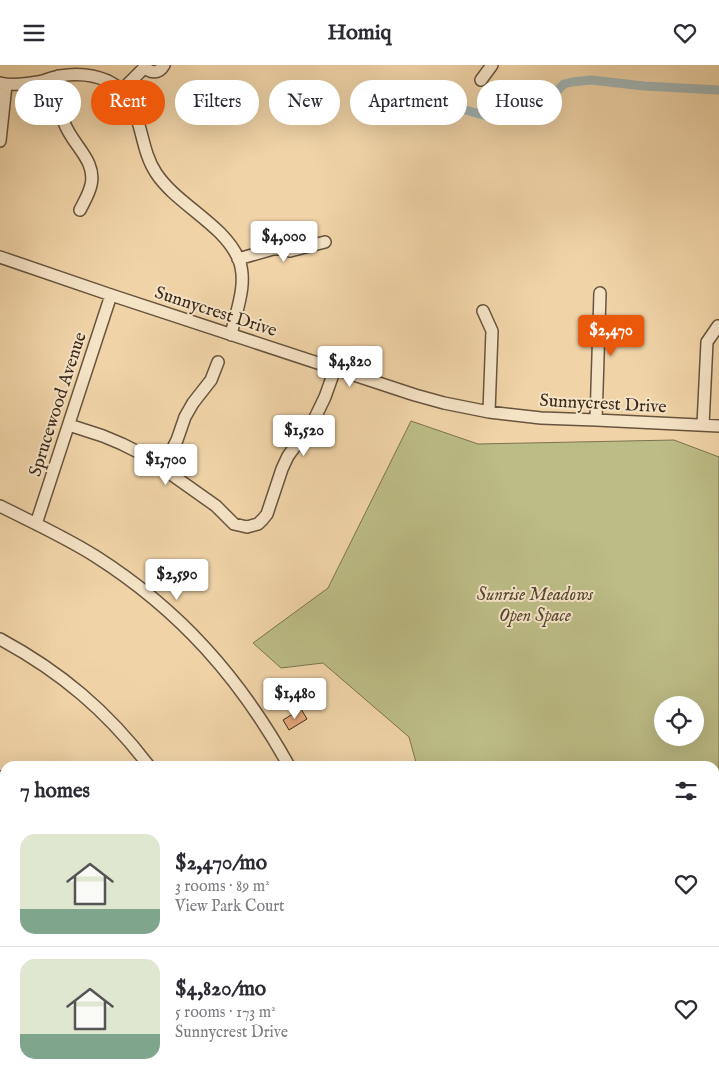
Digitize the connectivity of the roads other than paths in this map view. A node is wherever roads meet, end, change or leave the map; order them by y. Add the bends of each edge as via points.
1 (164, 65) edge
2 (492, 65) edge
3 (145, 66) edge
4 (58, 76) junction
5 (104, 80) edge
6 (132, 80) edge
7 (481, 80) dead end
8 (3, 84) edge
9 (139, 125) edge
10 (0, 141) edge
11 (80, 210) dead end
12 (325, 243) dead end
13 (0, 257) edge
14 (238, 259) junction
15 (600, 293) dead end
16 (111, 295) junction
17 (484, 311) dead end
18 (718, 326) dead end
19 (231, 335) junction
20 (218, 362) dead end
21 (334, 369) junction
22 (489, 412) junction
23 (596, 420) junction
24 (70, 425) junction
25 (703, 425) junction
26 (719, 426) edge
27 (163, 468) junction
28 (0, 506) edge
29 (36, 524) junction
30 (0, 639) edge
31 (145, 761) edge
32 (286, 761) edge

1 - 3 street via 154,72
2 - 7 street
3 - 6 street
4 - 5 street via 93,75
4 - 8 street via 39,82
4 - 11 street via 63,122 92,171 90,188
8 - 10 street
9 - 14 street via 145,150 156,174 225,238
12 - 14 street via 290,251 273,249
13 - 16 street, Sunnycrest Drive
14 - 19 street via 242,287
15 - 23 street
16 - 19 street, Sunnycrest Drive
16 - 24 street, Sprucewood Avenue
17 - 22 street via 492,331
18 - 25 street via 707,342
19 - 21 street, Sunnycrest Drive
20 - 27 street via 211,380 185,417
21 - 22 street, Sunnycrest Drive via 415,395
21 - 27 street via 317,416 288,456 267,514 258,524 247,527 234,524 216,506
22 - 23 street, Sunnycrest Drive via 540,419
23 - 25 street, Sunnycrest Drive
24 - 27 street via 122,444
24 - 29 street, Sprucewood Avenue
25 - 26 street, Sunnycrest Drive
28 - 29 street
29 - 32 street via 121,573 184,626 239,687
30 - 31 street via 54,672 82,694 108,718

